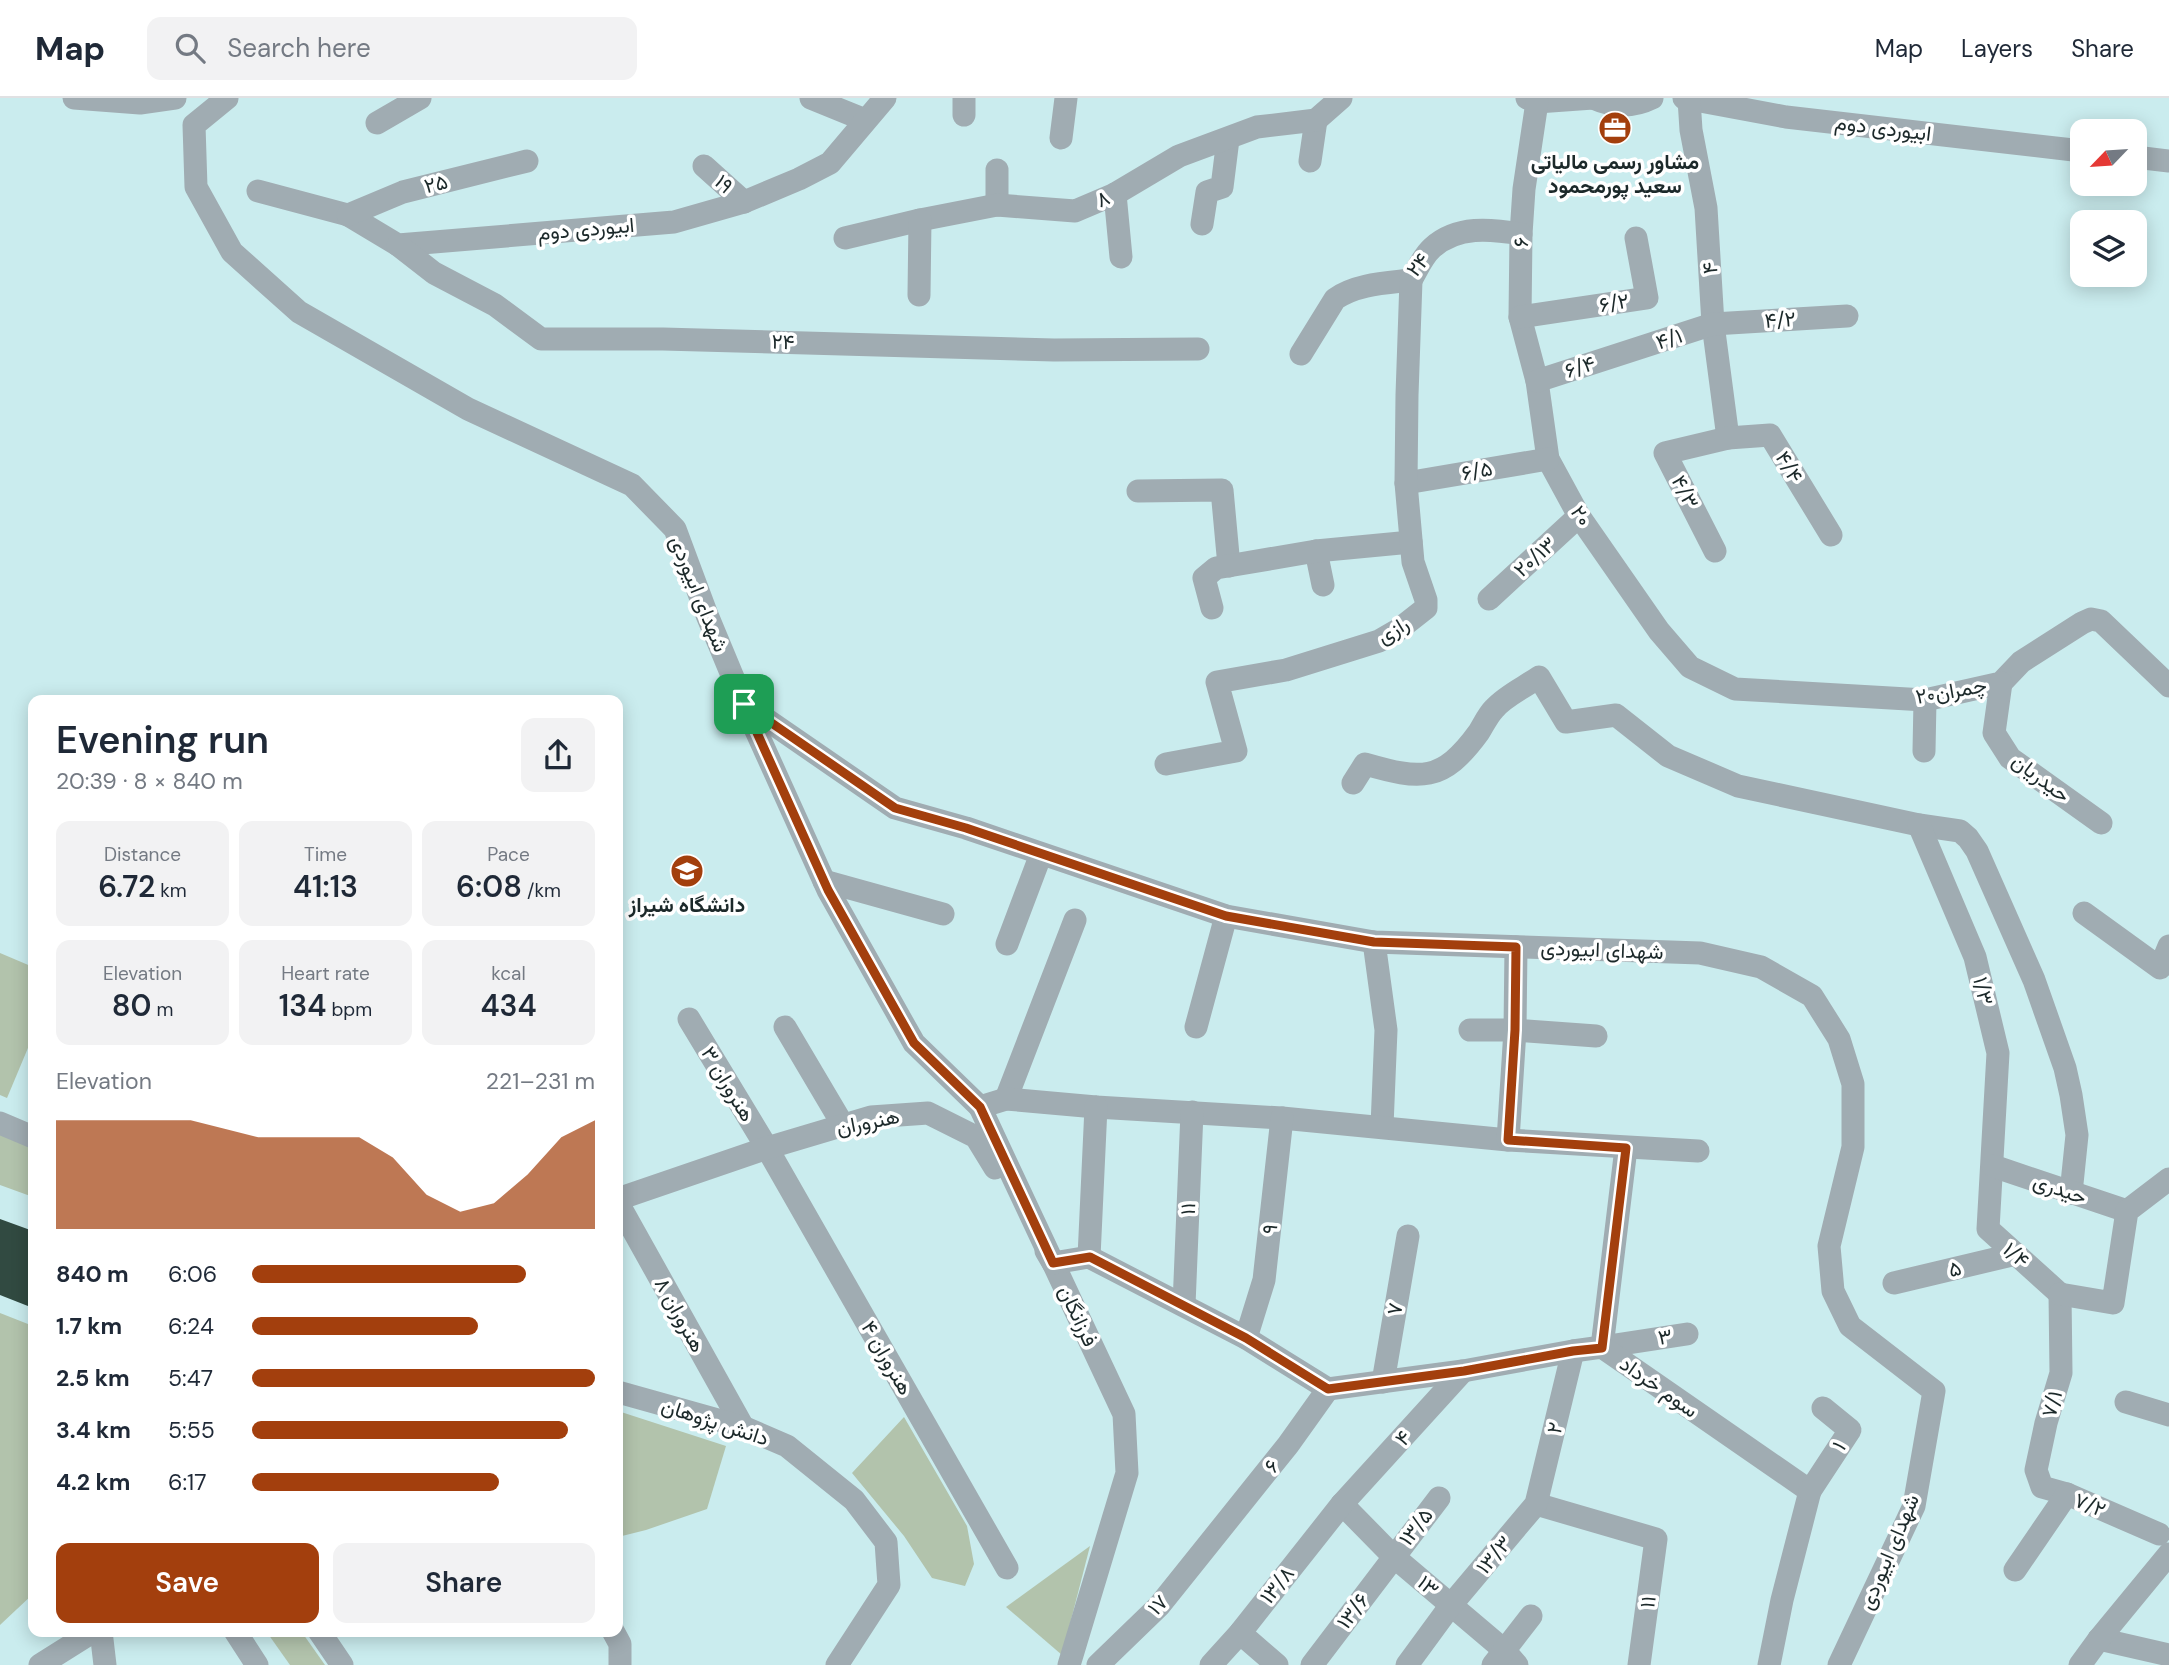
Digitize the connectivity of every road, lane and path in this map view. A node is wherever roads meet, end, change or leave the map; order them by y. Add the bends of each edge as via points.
1 (74, 98) edge
2 (174, 98) edge
3 (227, 98) edge
4 (421, 98) edge
5 (811, 98) edge
6 (885, 98) edge
7 (1066, 98) edge
8 (1341, 98) edge
9 (1593, 98) edge
10 (1652, 98) edge
11 (1687, 98) edge
12 (1532, 100) edge
13 (1785, 107) edge
14 (865, 120) junction
15 (1316, 120) junction
16 (377, 123) dead end
17 (1061, 138) dead end
18 (1228, 139) junction
19 (2070, 149) edge
20 (2147, 158) edge
21 (527, 161) dead end
22 (2169, 161) edge
23 (1310, 162) dead end
24 (704, 166) dead end
25 (997, 170) dead end
26 (258, 191) dead end
27 (1115, 194) junction
28 (744, 202) junction
29 (997, 205) junction
30 (348, 215) junction
31 (920, 220) junction
32 (1202, 224) dead end
33 (1521, 234) junction
34 (845, 238) dead end
35 (1636, 238) dead end
36 (398, 245) junction
37 (1121, 257) dead end
38 (1411, 280) junction
39 (919, 295) dead end
40 (1847, 316) dead end
41 (1520, 317) junction
42 (1713, 324) junction
43 (1198, 349) dead end
44 (1624, 353) joint
45 (1301, 354) dead end
46 (1537, 381) junction
47 (1728, 438) junction
48 (1548, 458) junction
49 (1406, 483) junction
50 (1138, 491) dead end
51 (1580, 516) junction
52 (1831, 535) dead end
53 (1411, 542) junction
54 (1316, 551) junction
55 (1715, 551) dead end
56 (1229, 566) junction
57 (1323, 585) dead end
58 (1489, 599) dead end
59 (1212, 608) dead end
60 (1663, 636) joint
61 (2001, 682) junction
62 (2169, 686) edge
63 (1925, 700) junction
64 (744, 704) junction
65 (1924, 751) dead end
66 (1166, 764) dead end
67 (1353, 783) dead end
68 (2101, 823) dead end
69 (1919, 825) junction
70 (1041, 854) junction
71 (824, 881) junction
72 (2084, 913) dead end
73 (943, 914) dead end
74 (1226, 916) junction
75 (1075, 920) dead end
76 (1374, 942) junction
77 (1007, 944) dead end
78 (2169, 946) edge
79 (1516, 947) junction
80 (689, 1019) dead end
81 (785, 1027) dead end
82 (1196, 1027) dead end
83 (1470, 1030) dead end
84 (1515, 1030) junction
85 (1596, 1036) dead end
86 (1006, 1099) junction
87 (980, 1107) junction
88 (1096, 1107) junction
89 (1192, 1112) junction
90 (1282, 1118) junction
91 (0, 1123) edge
92 (843, 1125) junction
93 (1382, 1126) junction
94 (28, 1136) edge
95 (1508, 1140) junction
96 (767, 1148) junction
97 (1626, 1148) junction
98 (1698, 1151) dead end
99 (1993, 1166) junction
100 (2169, 1179) edge
101 (2071, 1193) junction
102 (623, 1199) edge
103 (623, 1210) edge
104 (2127, 1211) junction
105 (1408, 1236) dead end
106 (2016, 1254) junction
107 (1090, 1257) junction
108 (1053, 1263) junction
109 (1894, 1283) dead end
110 (2060, 1294) junction
111 (1184, 1305) junction
112 (1687, 1334) dead end
113 (1246, 1338) junction
114 (1602, 1348) junction
115 (1573, 1351) junction
116 (1464, 1371) junction
117 (1383, 1382) junction
118 (1328, 1389) junction
119 (623, 1393) edge
120 (2126, 1402) dead end
121 (1823, 1408) dead end
122 (2169, 1415) edge
123 (743, 1427) junction
124 (1810, 1491) junction
125 (2067, 1494) junction
126 (1439, 1497) dead end
127 (1342, 1504) junction
128 (1536, 1504) junction
129 (1213, 1540) joint
130 (2164, 1544) edge
131 (1394, 1556) junction
132 (1007, 1568) dead end
133 (2015, 1570) dead end
134 (1451, 1605) junction
135 (1531, 1616) dead end
136 (1240, 1633) junction
137 (84, 1637) edge
138 (102, 1637) edge
139 (239, 1637) edge
140 (323, 1637) edge
141 (616, 1637) edge
142 (2099, 1639) junction
143 (2169, 1655) edge
144 (1505, 1660) edge
145 (40, 1665) edge
146 (105, 1665) edge
147 (257, 1665) edge
148 (342, 1665) edge
149 (620, 1665) edge
150 (837, 1665) edge
151 (1069, 1665) edge
152 (1098, 1665) edge
153 (1211, 1665) edge
154 (1277, 1665) edge
155 (1312, 1665) edge
156 (1407, 1665) edge
157 (1639, 1665) edge
158 (1769, 1665) edge
159 (1839, 1665) edge
160 (2080, 1665) edge

1 - 2 street via 140,103
3 - 64 street, شهدای ابیوردی via 194,125 194,138 196,187 232,252 299,312 388,364 468,409 632,485 675,529
4 - 16 street
5 - 14 street
6 - 14 street, ابیوردی دوم
7 - 17 street
8 - 15 street
9 - 10 street via 1615,106
9 - 12 street
11 - 13 street, ابیوردی دوم
11 - 42 street, ۴ via 1706,208
12 - 33 street, ۶
13 - 19 street, ابیوردی دوم
14 - 28 street, ابیوردی دوم via 830,163
15 - 18 street, ۸ via 1257,127
15 - 23 street
18 - 27 street, ۸ via 1179,156
18 - 32 street via 1222,187 1207,192
20 - 22 street
21 - 30 street, ۲۵ via 403,192
24 - 28 street, ۱۹
25 - 29 street
26 - 30 street
27 - 29 street, ۸ via 1075,211
27 - 37 street
28 - 36 street, ابیوردی دوم via 674,222
29 - 31 street, ۸
30 - 36 street
31 - 34 street, ۸
31 - 39 street
33 - 38 street, ۲۴ via 1497,230 1457,233 1430,250
33 - 41 street, ۶
35 - 41 street, ۶/۲ via 1647,298
36 - 43 street, ۲۴ via 434,273 495,305 541,340
38 - 45 street, ۲۴ via 1375,285 1335,299
38 - 49 street, رازی
40 - 42 street, ۴/۲
41 - 46 street, ۶
42 - 44 street, ۴/۱
42 - 47 street, ۴
44 - 46 street, ۶/۴
46 - 48 street, ۲۰
47 - 52 street, ۴/۴ via 1770,435
47 - 55 street, ۴/۳ via 1665,453
48 - 49 street, ۶/۵
48 - 51 street, ۲۰
49 - 53 street, رازی
50 - 56 street via 1222,490
51 - 58 street, ۲۰/۱۳
51 - 60 street, ۲۰
53 - 54 street
53 - 66 street, رازی via 1426,608 1379,641 1286,670 1217,682 1236,751
54 - 56 street
54 - 57 street
56 - 59 street via 1216,568 1204,579
60 - 63 street, چمران۲۰ via 1690,667 1735,689
61 - 62 street, چمران۲۰ via 2021,662 2091,620 2101,621
61 - 63 street, چمران۲۰
61 - 68 street, حیدریان via 1994,733 2010,758
63 - 65 street
64 - 70 street, شهدای ابیوردی via 895,808
64 - 71 street, فرزانگان
67 - 69 street via 1365,764 1399,774 1432,774 1453,761 1495,707 1539,677 1566,722 1616,715 1668,756 1738,786
69 - 99 street, ۱/۳ via 1975,957 1998,1053
69 - 101 street via 1960,831 1968,838 2029,967 2071,1095 2077,1135
70 - 74 street, شهدای ابیوردی
70 - 77 street
71 - 73 street
71 - 87 street, فرزانگان via 914,1043
72 - 78 street via 2160,968
74 - 76 street, شهدای ابیوردی
74 - 82 street
75 - 86 street
76 - 79 street, شهدای ابیوردی
76 - 93 street via 1386,1030
79 - 84 street
79 - 159 street, شهدای ابیوردی via 1700,953 1761,967 1812,996 1839,1039 1853,1084 1853,1147 1829,1245 1833,1291 1850,1326 1934,1391 1914,1506
80 - 96 street, هنروران ۳
81 - 92 street
83 - 84 street
84 - 85 street
84 - 95 street
86 - 87 street
86 - 88 street
87 - 108 street, فرزانگان
88 - 89 street
88 - 107 street
89 - 90 street
89 - 111 street, ۱۱
90 - 93 street
90 - 113 street, ۹ via 1264,1280
91 - 94 street
92 - 96 street, هنروران
92 - 108 street, هنروران via 871,1117 928,1113 976,1137
93 - 95 street
95 - 97 street
96 - 102 street, هنروران
96 - 132 street, هنروران ۴
97 - 98 street
97 - 114 street
99 - 101 street, حیدری
99 - 106 street, ۱/۴ via 1989,1229
100 - 104 street
101 - 104 street, حیدری
103 - 123 street, هنروران ۸
104 - 110 street via 2113,1303
105 - 117 street, ۷
106 - 109 street, ۵
106 - 110 street, ۱/۴
107 - 108 street
107 - 111 street
108 - 151 street, فرزانگان via 1124,1413 1127,1473
110 - 125 street, ۷/۱ via 2061,1373 2036,1470 2042,1488
111 - 113 street
112 - 114 street, ۳
113 - 118 street
114 - 115 street, سوم خرداد
114 - 124 street, سوم خرداد
115 - 116 street, سوم خرداد
115 - 128 street, ۲
116 - 117 street, سوم خرداد
116 - 127 street, ۴
117 - 118 street, سوم خرداد
118 - 129 street, ۶
119 - 123 street, دانش پژوهان
120 - 122 street
121 - 124 street, ۱ via 1850,1430
123 - 150 street, دانش پژوهان via 787,1446 845,1492 886,1542 889,1585
124 - 158 street
125 - 130 street, ۷/۲
125 - 133 street, ۷/۲
126 - 131 street, ۱۳/۵
127 - 131 street, ۱۳
127 - 136 street, ۱۳/۸
128 - 134 street, ۱۳/۳
128 - 157 street, ۱۱ via 1656,1539
129 - 152 street, ۱۷ via 1159,1606
130 - 142 street
131 - 134 street, ۱۳
131 - 155 street, ۱۳/۶
134 - 144 street, ۱۳
134 - 156 street, ۱۳/۳
135 - 144 street
136 - 153 street, ۱۳/۸
136 - 154 street
137 - 145 street
138 - 146 street
139 - 147 street
140 - 148 street
141 - 149 street
142 - 143 street
142 - 160 street

